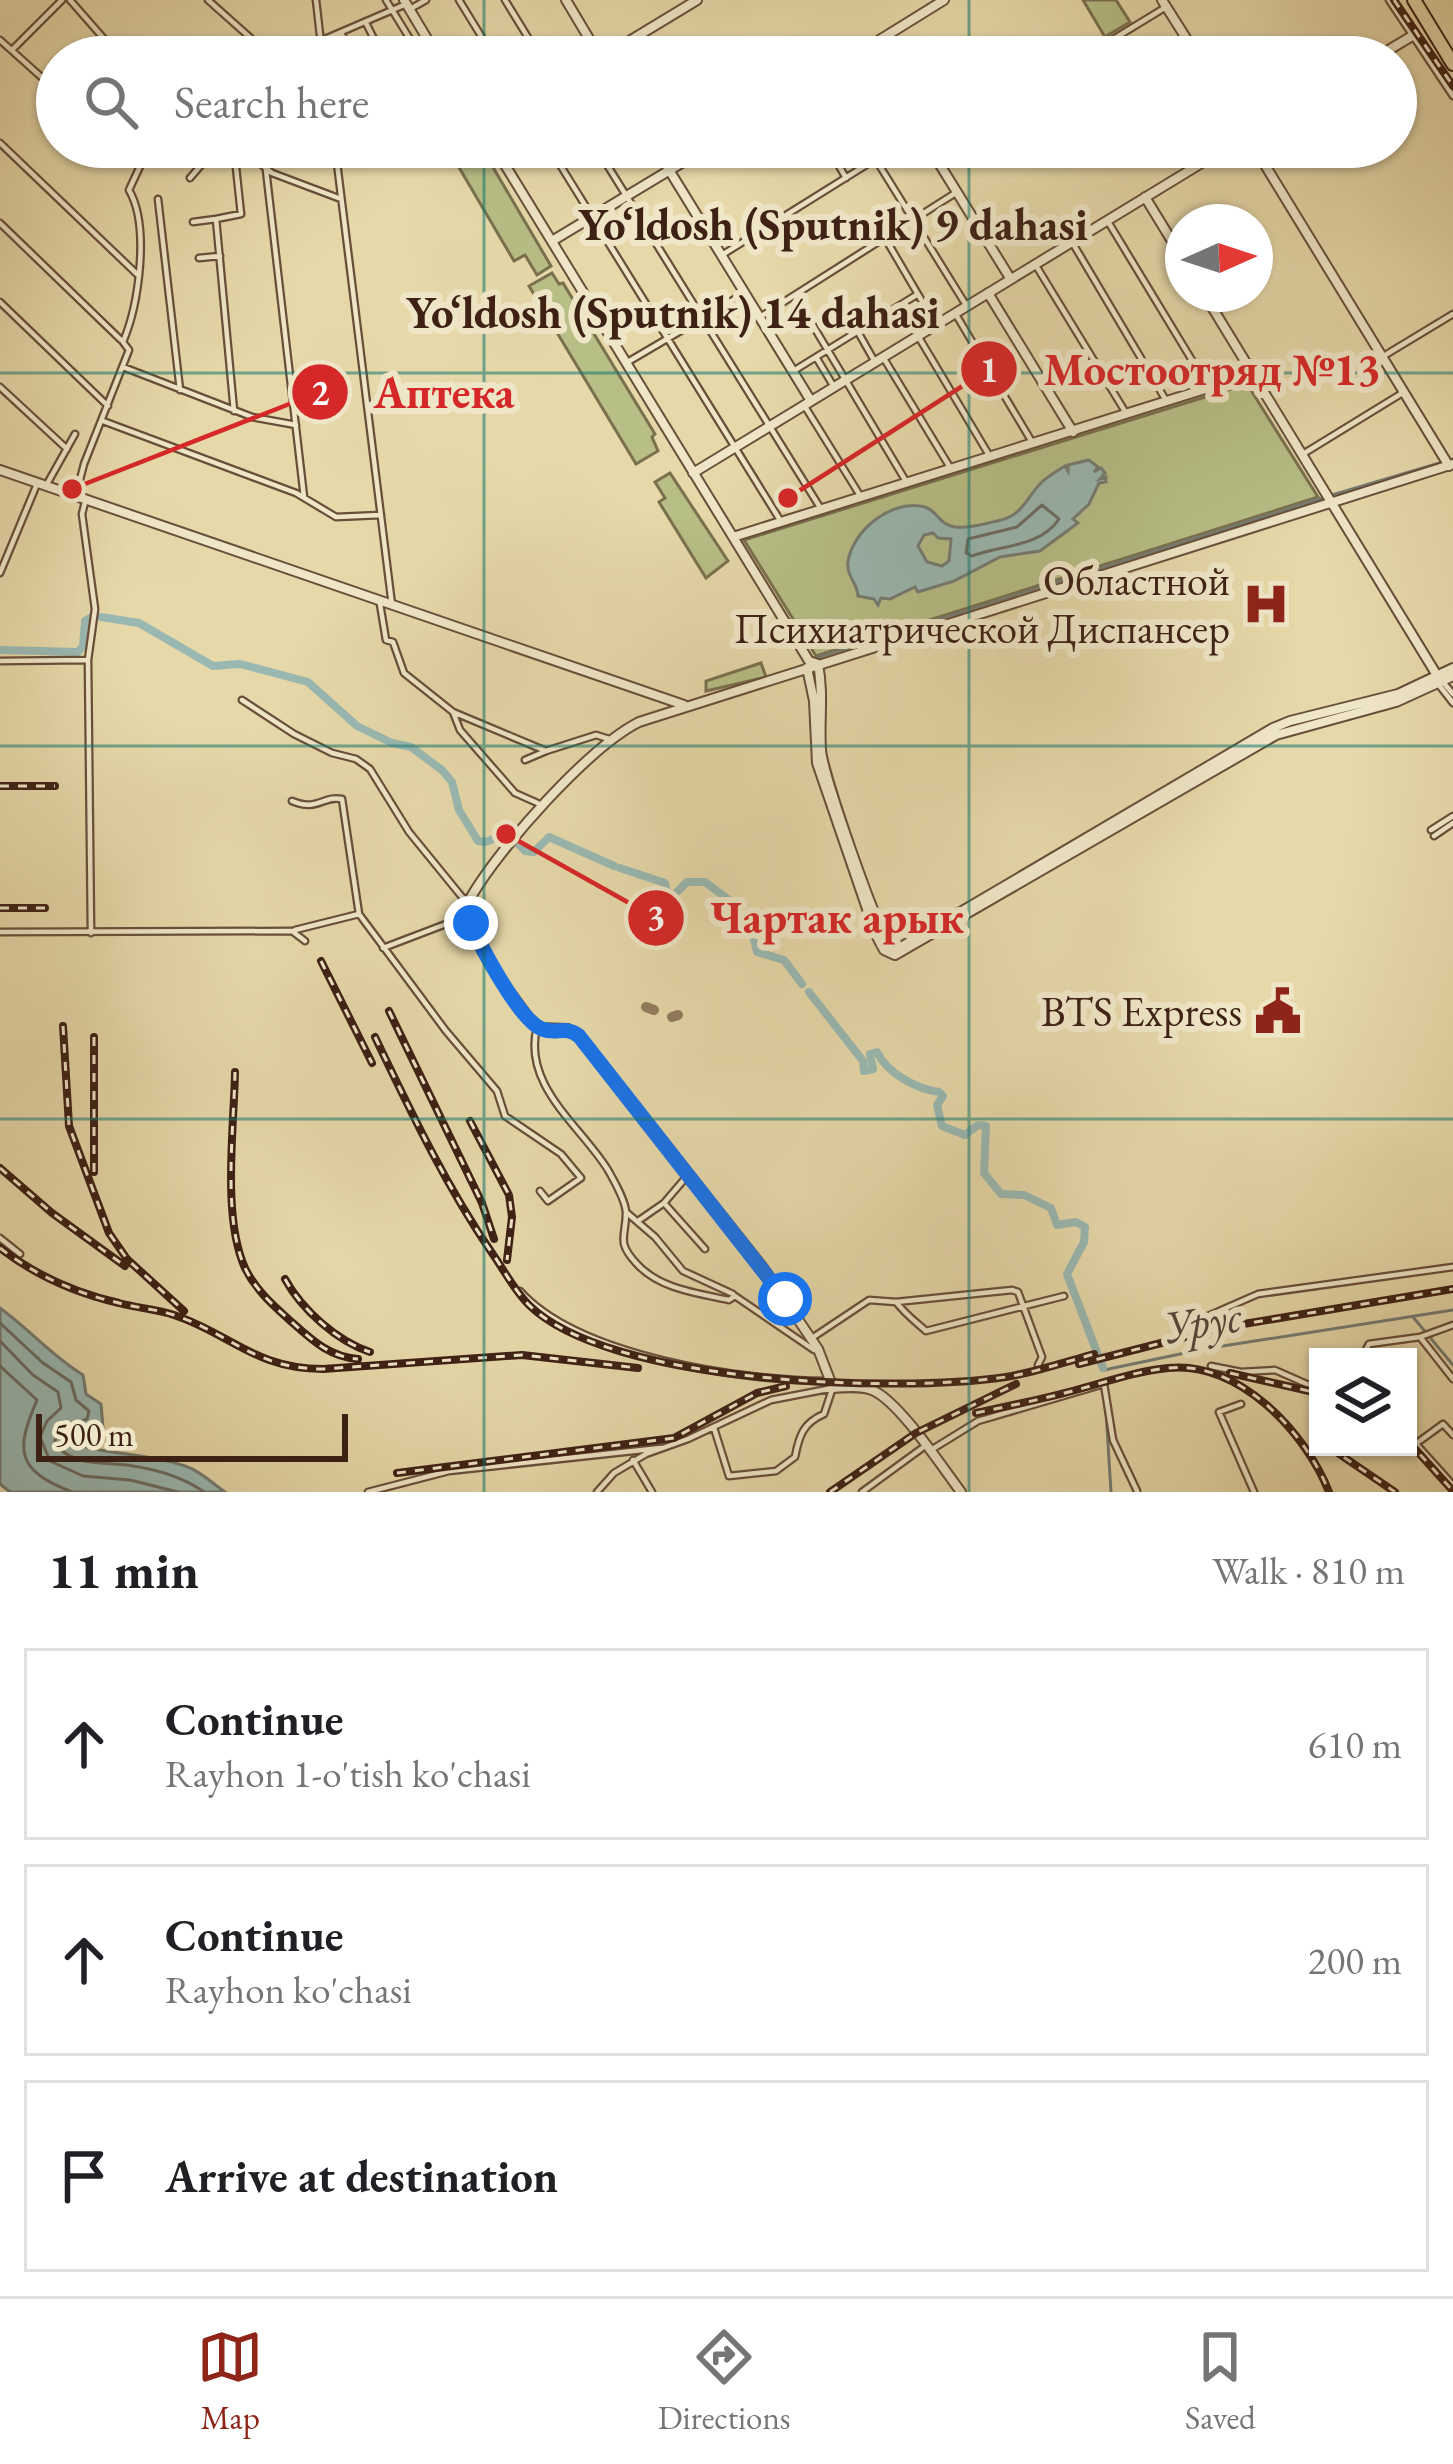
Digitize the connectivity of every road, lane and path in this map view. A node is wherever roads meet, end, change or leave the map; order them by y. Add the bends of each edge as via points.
1 (66, 0) edge
2 (208, 0) edge
3 (316, 0) edge
4 (386, 0) edge
5 (426, 0) edge
6 (459, 0) edge
7 (506, 0) edge
8 (566, 0) edge
9 (697, 0) edge
10 (944, 0) edge
11 (1389, 0) edge
12 (1414, 0) edge
13 (1423, 0) edge
14 (1164, 3) edge
15 (407, 4) edge
16 (392, 10) junction
17 (366, 22) junction
18 (341, 33) junction
19 (100, 36) edge
20 (248, 36) edge
21 (320, 36) edge
22 (336, 36) edge
23 (343, 36) edge
24 (373, 36) edge
25 (408, 36) edge
26 (426, 36) edge
27 (481, 36) edge
28 (527, 36) edge
29 (589, 36) edge
30 (637, 36) edge
31 (886, 36) edge
32 (1115, 36) edge
33 (1185, 36) edge
34 (1412, 36) edge
35 (0, 40) edge
36 (1417, 43) edge
37 (1453, 49) edge
38 (11, 50) junction
39 (1453, 64) edge
40 (36, 72) edge
41 (1453, 96) edge
42 (0, 143) edge
43 (139, 168) edge
44 (199, 168) edge
45 (235, 168) edge
46 (338, 168) edge
47 (507, 168) edge
48 (562, 168) edge
49 (609, 168) edge
50 (673, 168) edge
51 (840, 168) edge
52 (861, 168) edge
53 (881, 168) edge
54 (943, 168) edge
55 (1193, 168) edge
56 (1267, 168) edge
57 (266, 170) joint
58 (670, 170) junction
59 (190, 178) dead end
60 (846, 178) junction
61 (957, 192) junction
62 (627, 196) junction
63 (1145, 197) junction
64 (158, 199) dead end
65 (341, 200) junction
66 (593, 217) junction
67 (216, 220) junction
68 (914, 220) junction
69 (1107, 220) junction
70 (194, 222) dead end
71 (0, 223) edge
72 (1165, 230) edge
73 (885, 238) junction
74 (552, 242) junction
75 (1072, 242) junction
76 (722, 255) junction
77 (220, 256) junction
78 (199, 258) dead end
79 (1035, 264) junction
80 (140, 277) junction
81 (1011, 279) junction
82 (745, 292) junction
83 (988, 293) junction
84 (918, 294) junction
85 (795, 295) junction
86 (0, 302) edge
87 (966, 306) junction
88 (1215, 312) edge
89 (955, 313) junction
90 (1453, 314) edge
91 (760, 317) junction
92 (701, 318) junction
93 (936, 325) junction
94 (858, 332) junction
95 (918, 336) junction
96 (667, 337) junction
97 (123, 342) junction
98 (828, 350) junction
99 (816, 357) junction
100 (1382, 357) junction
101 (879, 360) junction
102 (626, 363) junction
103 (123, 368) junction
104 (793, 371) junction
105 (1252, 374) junction
106 (844, 380) junction
107 (834, 386) junction
108 (0, 387) edge
109 (1209, 388) junction
110 (180, 390) junction
111 (1404, 392) junction
112 (808, 402) junction
113 (1167, 403) junction
114 (108, 406) junction
115 (234, 411) junction
116 (1128, 416) junction
117 (103, 421) junction
118 (296, 425) junction
119 (768, 426) junction
120 (1073, 432) junction
121 (75, 434) dead end
122 (1033, 444) junction
123 (734, 447) junction
124 (67, 449) junction
125 (1303, 454) junction
126 (990, 457) junction
127 (1449, 463) edge
128 (951, 469) junction
129 (0, 470) edge
130 (693, 473) junction
131 (907, 483) junction
132 (42, 484) junction
133 (81, 496) junction
134 (304, 497) junction
135 (861, 497) junction
136 (1330, 498) junction
137 (822, 509) junction
138 (381, 515) junction
139 (782, 522) junction
140 (0, 536) edge
141 (733, 537) junction
142 (12, 541) junction
143 (0, 573) edge
144 (380, 601) junction
145 (392, 605) junction
146 (88, 660) junction
147 (0, 661) edge
148 (811, 664) junction
149 (784, 676) junction
150 (1445, 678) edge
151 (811, 685) junction
152 (1453, 694) edge
153 (655, 698) junction
154 (242, 700) dead end
155 (1453, 703) edge
156 (686, 705) junction
157 (453, 712) junction
158 (656, 715) junction
159 (609, 739) junction
160 (546, 751) junction
161 (525, 760) dead end
162 (292, 801) dead end
163 (544, 806) junction
164 (1453, 819) edge
165 (1110, 823) junction
166 (1433, 833) dead end
167 (847, 843) junction
168 (1088, 847) junction
169 (470, 901) junction
170 (359, 914) junction
171 (469, 916) junction
172 (302, 926) junction
173 (292, 931) junction
174 (0, 932) edge
175 (91, 933) junction
176 (383, 948) junction
177 (894, 951) junction
178 (537, 1027) junction
179 (688, 1175) junction
180 (540, 1192) dead end
181 (664, 1202) junction
182 (626, 1212) junction
183 (638, 1221) junction
184 (0, 1238) edge
185 (705, 1250) dead end
186 (20, 1254) dead end
187 (1453, 1267) edge
188 (520, 1291) dead end
189 (735, 1296) junction
190 (1064, 1296) dead end
191 (896, 1302) junction
192 (1025, 1305) junction
193 (1453, 1325) edge
194 (1185, 1326) dead end
195 (1420, 1336) junction
196 (812, 1338) junction
197 (1369, 1348) edge
198 (818, 1349) junction
199 (1038, 1365) dead end
200 (1210, 1366) dead end
201 (1453, 1379) edge
202 (1309, 1385) edge
203 (832, 1386) junction
204 (1241, 1404) dead end
205 (714, 1428) junction
206 (1453, 1435) edge
207 (1417, 1443) edge
208 (1417, 1445) edge
209 (661, 1448) junction
210 (928, 1448) junction
211 (633, 1460) junction
212 (1453, 1485) edge
213 (951, 1486) edge
214 (1138, 1491) edge
215 (368, 1492) edge
216 (597, 1492) edge
217 (652, 1492) edge
218 (862, 1492) edge
219 (961, 1492) edge
220 (1254, 1492) edge

1 - 19 street
1 - 38 street
2 - 20 street
3 - 21 street
4 - 16 street
5 - 15 street
6 - 27 street
7 - 28 street
8 - 29 street
9 - 30 street
10 - 31 street
11 - 34 street
12 - 39 main road
13 - 37 main road
14 - 32 street
14 - 33 street
15 - 16 street
15 - 26 street
16 - 17 street
16 - 25 street
17 - 18 street
17 - 24 street
18 - 22 street
18 - 23 street
35 - 38 street
36 - 41 street
38 - 40 street
42 - 80 street
43 - 80 street via 129,190
44 - 59 street
45 - 67 street via 241,215
46 - 65 street
47 - 74 street
48 - 66 street
49 - 62 street
50 - 58 street
51 - 60 street
52 - 60 street
53 - 68 street
54 - 61 street
55 - 63 street
56 - 100 street
57 - 65 street
57 - 118 street
58 - 62 street
58 - 76 street
60 - 76 street
61 - 68 street
61 - 81 street
62 - 66 street
62 - 92 street
63 - 69 street
63 - 72 street
64 - 110 street
65 - 138 street
66 - 74 street
66 - 96 street
67 - 70 street
67 - 77 street
68 - 73 street
68 - 87 street
69 - 75 street
69 - 109 street
71 - 97 street
73 - 84 street
73 - 85 street
74 - 102 street
75 - 79 street
75 - 113 street
76 - 82 street
77 - 78 street
77 - 115 street
79 - 81 street
79 - 116 street
80 - 97 street
81 - 83 street
82 - 91 street
82 - 92 street
83 - 87 street
83 - 120 street
84 - 93 street
84 - 94 street
85 - 91 street
85 - 98 street
86 - 114 street
87 - 89 street
88 - 105 street
89 - 93 street
89 - 122 street
90 - 100 street
91 - 104 street
92 - 96 street
92 - 119 street
93 - 95 street
94 - 98 street
94 - 101 street
95 - 101 street
95 - 126 street
96 - 102 street
96 - 123 street
97 - 103 street
98 - 99 street
98 - 106 street
99 - 104 street
99 - 107 street
100 - 111 street
101 - 106 street
101 - 128 street
102 - 130 street
103 - 110 street
103 - 114 street
104 - 112 street
105 - 109 street
105 - 125 street
106 - 107 street
106 - 131 street
107 - 112 street
108 - 124 street
109 - 113 street
110 - 115 street
111 - 125 street
111 - 127 street
112 - 119 street
112 - 135 street
113 - 116 street
114 - 117 street
115 - 118 street
116 - 120 street
117 - 133 street
117 - 134 street
118 - 134 street
119 - 123 street
119 - 137 street
120 - 122 street
121 - 124 street
122 - 126 street
123 - 130 street
123 - 139 street
124 - 132 street
125 - 136 street
126 - 128 street
127 - 136 street
128 - 131 street
129 - 132 street
130 - 141 street
131 - 135 street
132 - 133 street
132 - 142 street
133 - 144 street
133 - 146 street via 95,620
134 - 138 street via 336,517
135 - 137 street
136 - 148 street
136 - 150 street
137 - 139 street
138 - 145 street
139 - 141 street
140 - 142 street
141 - 148 street
142 - 143 street
144 - 145 street
144 - 157 street via 386,640 404,673
145 - 153 street
146 - 147 street
146 - 175 street
148 - 149 street
148 - 151 street
148 - 167 street via 823,692 823,762
149 - 151 street
149 - 156 street
150 - 152 street
150 - 155 street
150 - 165 street via 1282,724
150 - 168 street via 1396,702 1276,735
151 - 167 street via 817,763
153 - 156 street
153 - 158 street via 662,706
154 - 169 street via 370,769 410,832
156 - 158 street
157 - 160 street
157 - 163 street via 515,794
158 - 159 street
159 - 160 street
159 - 163 street
160 - 161 street
162 - 170 street via 305,807 342,799
163 - 169 street
164 - 166 street
165 - 168 street
165 - 177 street
167 - 177 street
168 - 177 street
169 - 171 street
170 - 172 street
170 - 176 street
171 - 176 street
171 - 178 street
172 - 173 street
172 - 173 street via 305,941
173 - 175 street
174 - 175 street
176 - 180 street via 496,1091 506,1116 581,1178 548,1201
178 - 179 street via 577,1034
178 - 182 street via 540,1077 608,1170
179 - 181 street
179 - 196 street
181 - 183 street
181 - 185 street
182 - 183 street
182 - 189 street via 624,1247 640,1268 669,1286
183 - 189 street via 683,1271
184 - 186 street
187 - 194 street via 1258,1294
188 - 203 street via 566,1329 609,1346
189 - 198 street
190 - 192 street
191 - 192 street via 1012,1290
191 - 192 street via 926,1331
191 - 196 street via 862,1303
192 - 199 street
193 - 195 street
195 - 197 street
195 - 201 street
196 - 198 street
198 - 203 street
200 - 202 street via 1275,1370
203 - 205 street via 771,1400
203 - 205 street via 824,1414 797,1440 792,1462 776,1471 728,1476
203 - 210 street via 876,1392
204 - 220 street via 1219,1412
205 - 209 street
206 - 207 street via 1443,1424
208 - 212 street
209 - 211 street
209 - 215 street via 449,1471
210 - 213 street
210 - 214 street via 978,1421 1104,1384 1114,1440
210 - 218 street
211 - 216 street
211 - 217 street
213 - 219 street

